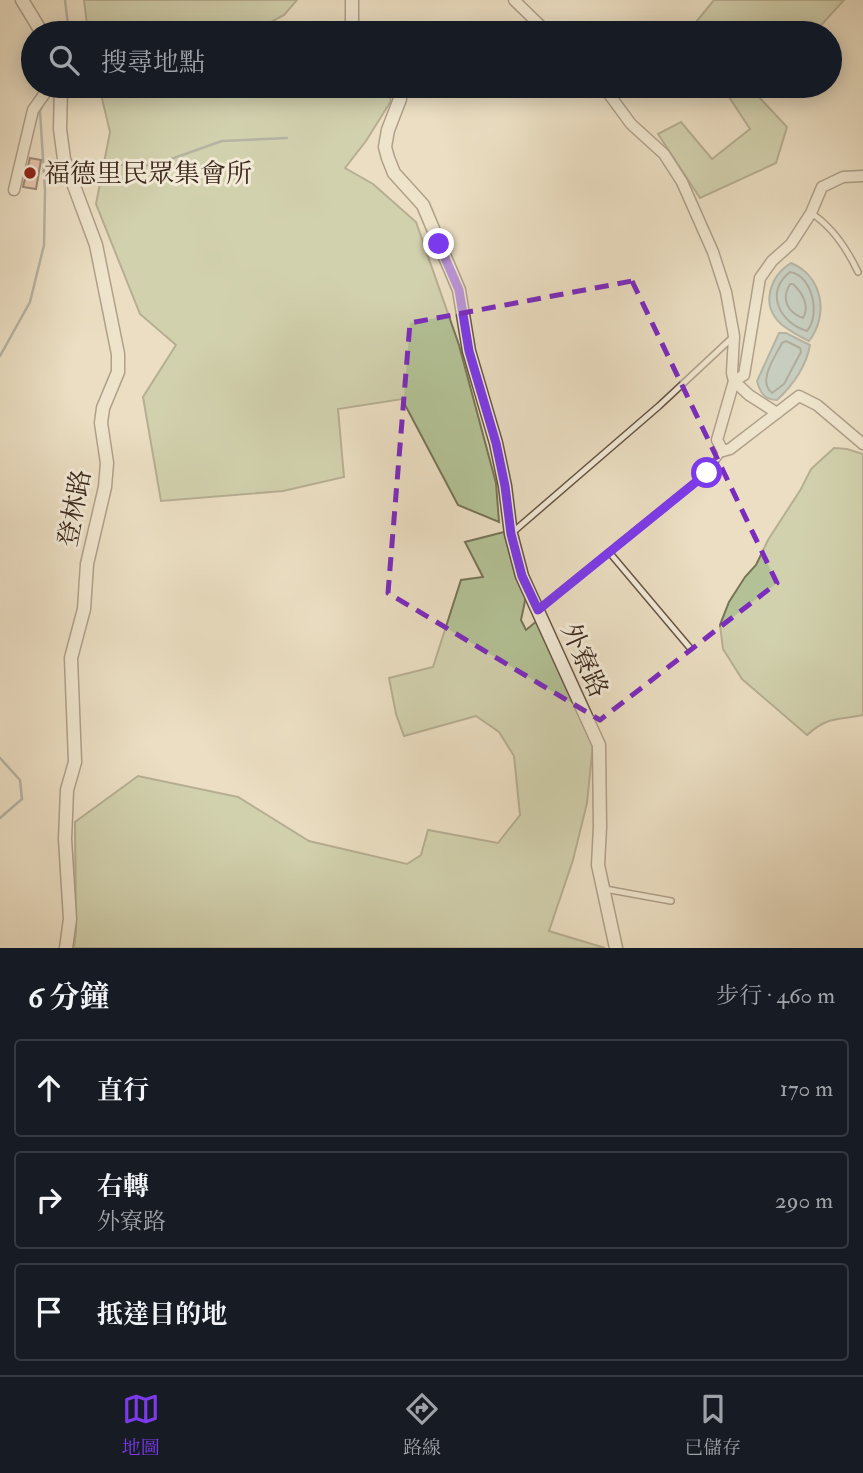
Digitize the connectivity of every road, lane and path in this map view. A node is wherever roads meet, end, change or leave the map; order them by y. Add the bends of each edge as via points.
1 (22, 0) edge
2 (352, 0) edge
3 (514, 0) edge
4 (35, 21) edge
5 (352, 21) edge
6 (536, 21) edge
7 (42, 98) edge
8 (61, 98) edge
9 (400, 98) edge
10 (612, 98) edge
11 (863, 176) edge
12 (14, 190) dead end
13 (811, 213) junction
14 (858, 272) dead end
15 (734, 336) junction
16 (734, 381) junction
17 (777, 413) junction
18 (863, 444) edge
19 (723, 451) junction
20 (511, 534) junction
21 (609, 552) junction
22 (538, 610) junction
23 (691, 648) dead end
24 (605, 889) junction
25 (671, 901) dead end
26 (66, 948) edge
27 (615, 948) edge

1 - 4 street
2 - 5 street
3 - 6 street
7 - 12 street via 33,110
8 - 26 street, 登林路 via 64,159 96,245 118,354 118,372 103,408 105,487 71,658 75,762 67,790 70,919
9 - 20 street, 外寮路 via 385,147 394,173 423,205 459,290 469,351 503,475
10 - 15 street via 631,124 664,154 682,183 720,272
11 - 13 street via 843,177 822,187
13 - 14 lane via 826,222
13 - 16 street via 760,278 744,375
15 - 16 street
15 - 20 lane
16 - 17 street
16 - 19 street via 717,440
17 - 18 street via 799,396 817,405
17 - 19 street
19 - 21 lane via 707,473
20 - 22 street, 外寮路 via 522,576
21 - 22 lane
21 - 23 lane
22 - 24 street, 外寮路 via 599,745 598,865
24 - 25 lane
24 - 27 street, 外寮路

